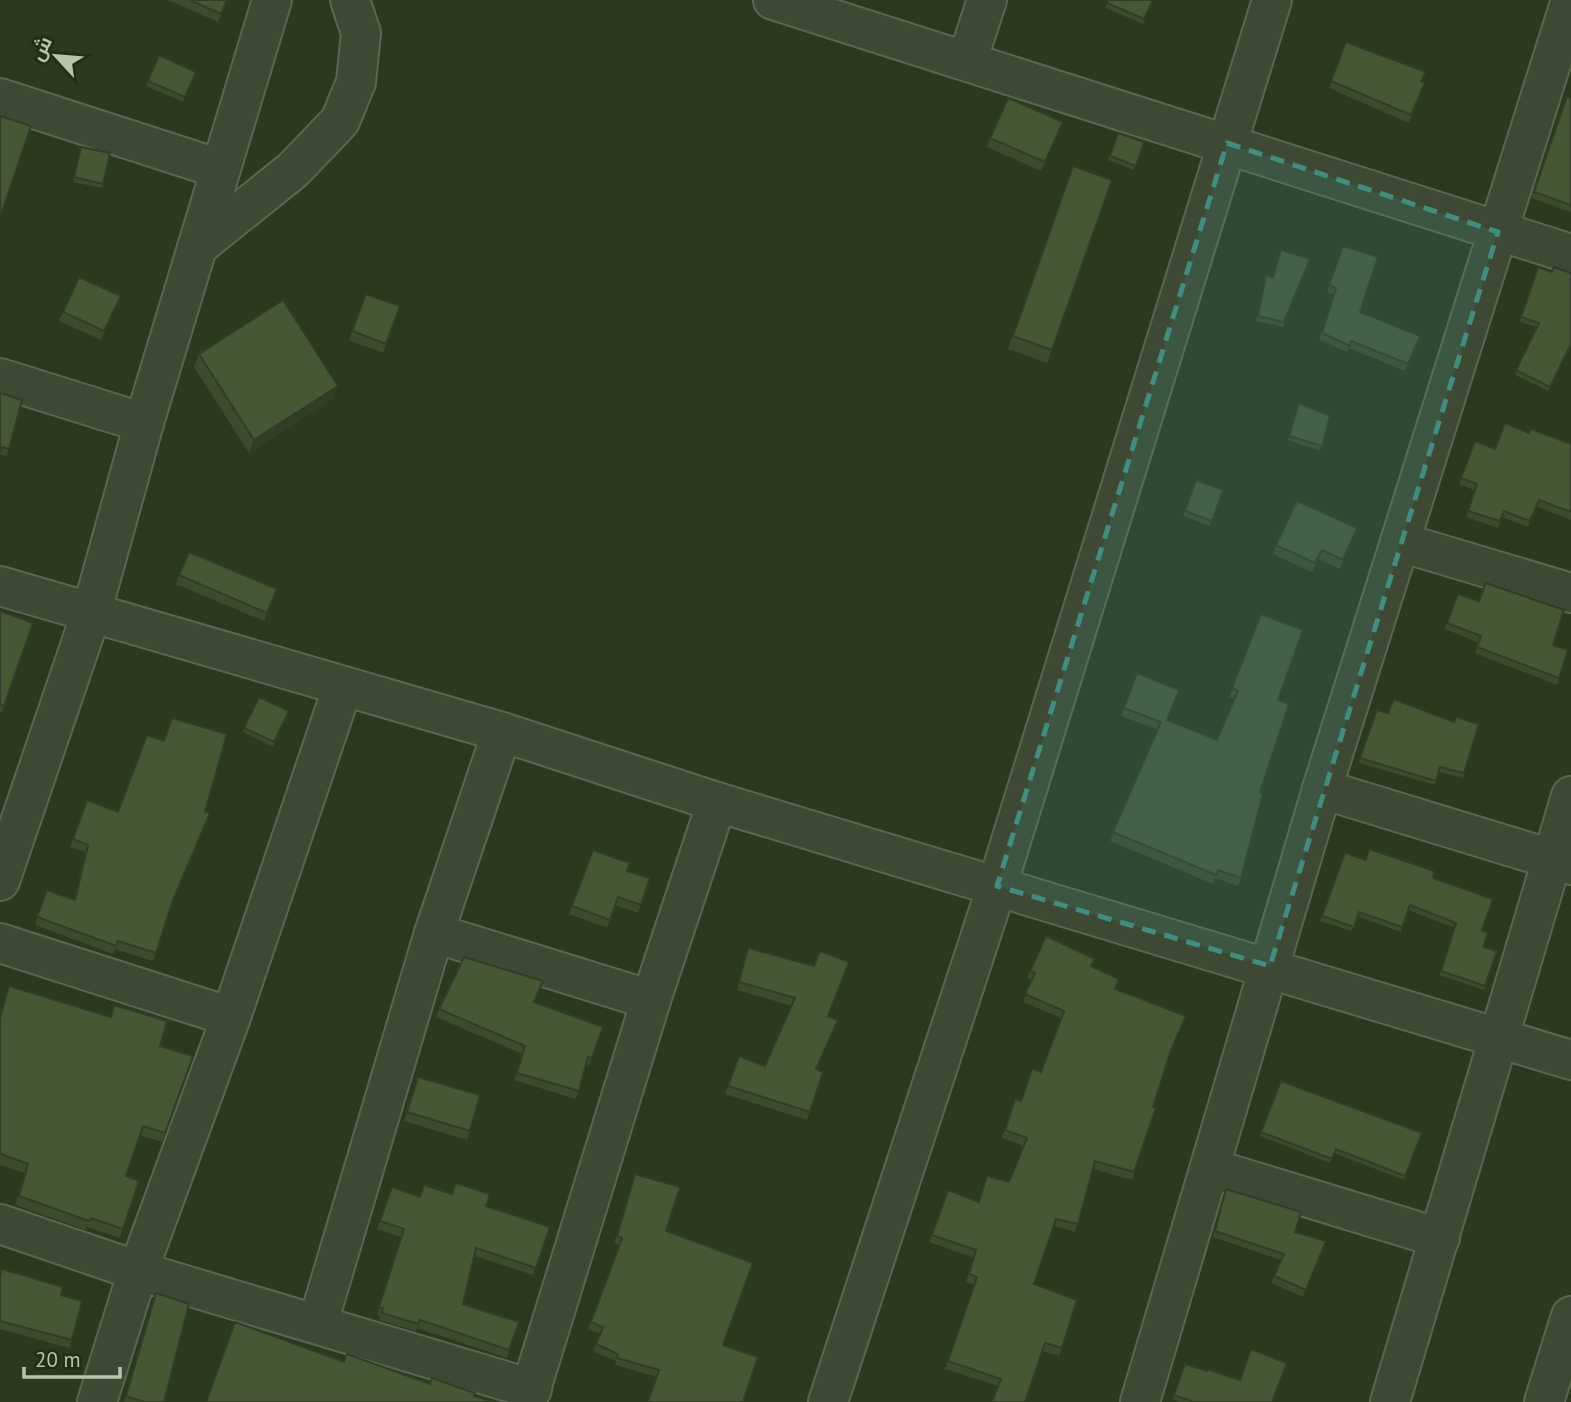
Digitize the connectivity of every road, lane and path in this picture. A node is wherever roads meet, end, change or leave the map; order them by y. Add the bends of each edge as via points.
1 (272, 0) edge
2 (350, 0) edge
3 (773, 0) edge
4 (987, 0) edge
5 (1272, 0) edge
6 (1571, 0) edge
7 (967, 61) junction
8 (1560, 73) edge
9 (0, 98) edge
10 (1227, 143) junction
11 (220, 169) junction
12 (1498, 232) junction
13 (197, 247) junction
14 (1571, 254) edge
15 (0, 378) edge
16 (144, 423) junction
17 (1400, 542) junction
18 (0, 586) edge
19 (1571, 593) edge
20 (91, 614) junction
21 (343, 685) junction
22 (502, 732) junction
23 (1322, 789) junction
24 (1571, 796) edge
25 (717, 802) junction
26 (1561, 862) edge
27 (0, 881) edge
28 (997, 886) junction
29 (434, 933) junction
30 (0, 943) edge
31 (1270, 966) junction
32 (651, 1000) junction
33 (231, 1017) junction
34 (1499, 1037) junction
35 (1571, 1060) edge
36 (1210, 1168) junction
37 (0, 1223) edge
38 (1440, 1238) junction
39 (138, 1271) junction
40 (1571, 1316) edge
41 (318, 1323) junction
42 (530, 1395) edge
43 (97, 1402) edge
44 (828, 1402) edge
45 (1140, 1402) edge
46 (1391, 1402) edge
47 (1544, 1402) edge

1 - 11 street
2 - 13 street via 361,33 356,82 340,121 293,170
3 - 7 street
4 - 7 street
5 - 10 street
6 - 8 street
7 - 10 street
8 - 12 street
9 - 11 street
10 - 12 street
10 - 28 street
11 - 13 street
12 - 14 street
12 - 17 street
13 - 16 street
15 - 16 street
16 - 20 street
17 - 19 street
17 - 23 street
18 - 20 street
20 - 21 street
20 - 27 street
21 - 22 street
21 - 33 street
22 - 25 street
22 - 29 street
23 - 26 street
23 - 31 street
24 - 26 street
25 - 28 street
25 - 32 street
26 - 34 street
28 - 31 street
28 - 44 street
29 - 32 street
29 - 41 street
30 - 33 street
31 - 34 street
31 - 36 street
32 - 42 street
33 - 39 street
34 - 35 street
34 - 38 street
36 - 38 street
36 - 45 street
37 - 39 street
38 - 46 street
39 - 41 street
39 - 43 street
40 - 47 street
41 - 42 street

